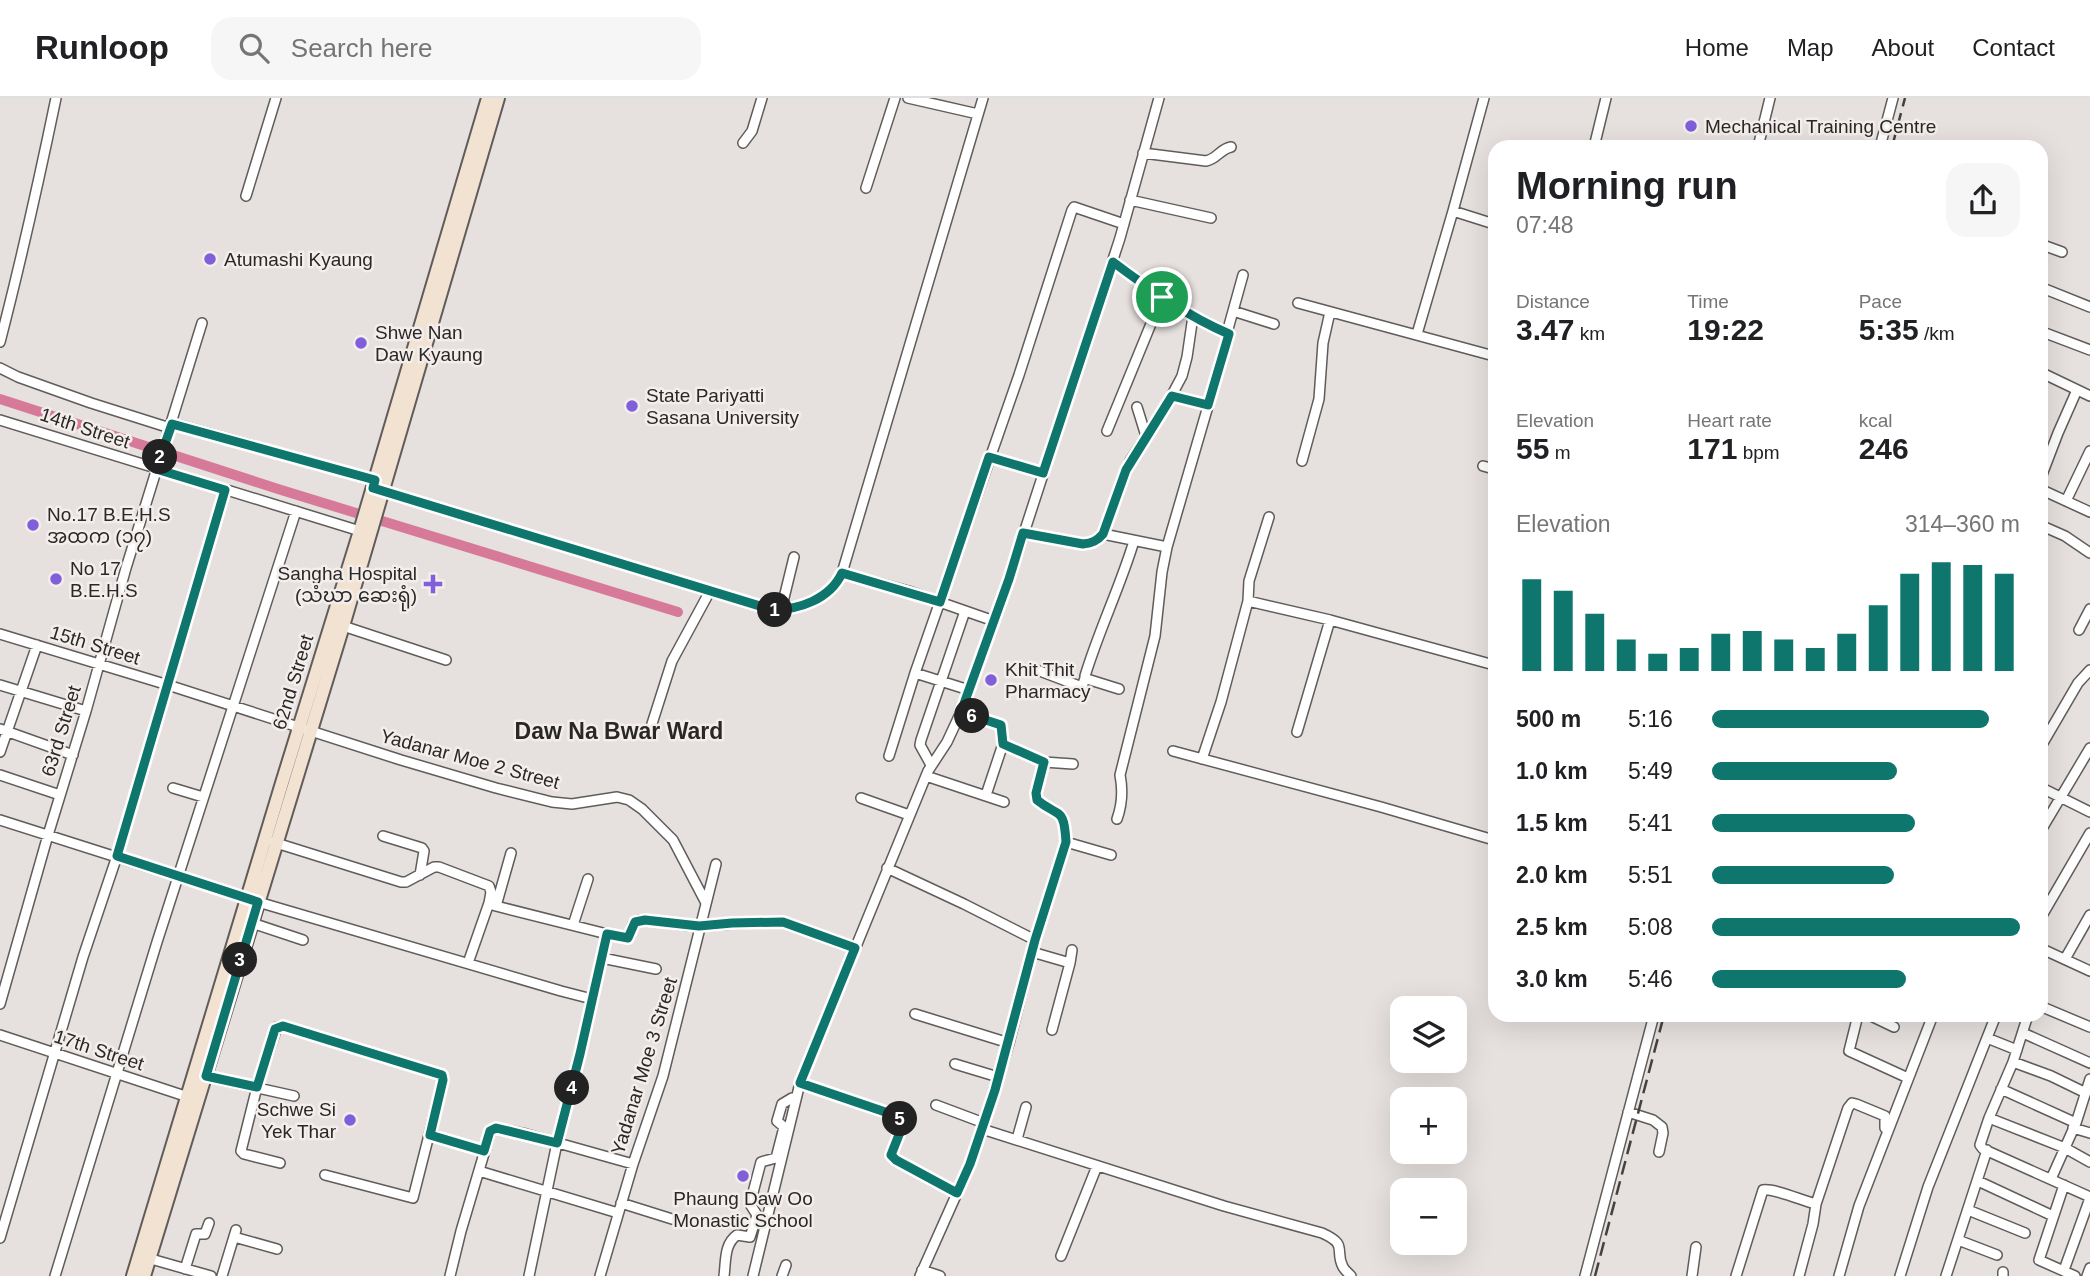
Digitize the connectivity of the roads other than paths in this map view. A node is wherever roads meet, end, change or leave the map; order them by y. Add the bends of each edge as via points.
1 (56, 98) edge
2 (276, 98) edge
3 (762, 98) edge
4 (895, 98) edge
5 (908, 98) edge
6 (983, 98) edge
7 (1159, 98) edge
8 (1484, 98) edge
9 (1606, 98) edge
10 (1770, 98) edge
11 (1893, 98) edge
12 (491, 99) edge
13 (978, 114) junction
14 (1596, 140) edge
15 (1760, 140) edge
16 (1882, 140) edge
17 (744, 143) dead end
18 (1231, 147) dead end
19 (1143, 153) junction
20 (866, 188) dead end
21 (246, 196) dead end
22 (1130, 200) junction
23 (1453, 211) junction
24 (1211, 218) dead end
25 (1488, 222) edge
26 (1124, 224) junction
27 (2048, 247) edge
28 (2062, 252) dead end
29 (1113, 262) junction
30 (1243, 275) dead end
31 (2048, 290) edge
32 (1162, 297) junction
33 (1298, 303) dead end
34 (2090, 307) edge
35 (1233, 311) junction
36 (1330, 312) junction
37 (1193, 316) junction
38 (202, 323) dead end
39 (1274, 324) dead end
40 (1229, 334) junction
41 (1417, 334) junction
42 (2048, 334) edge
43 (0, 342) edge
44 (2090, 350) edge
45 (1488, 354) edge
46 (0, 368) edge
47 (2048, 375) edge
48 (2077, 390) junction
49 (1172, 396) junction
50 (2090, 396) edge
51 (1208, 405) junction
52 (1137, 407) dead end
53 (0, 420) edge
54 (171, 426) junction
55 (1107, 431) dead end
56 (1146, 436) junction
57 (2090, 451) edge
58 (989, 457) junction
59 (2048, 459) edge
60 (1302, 461) dead end
61 (1483, 466) dead end
62 (157, 467) junction
63 (1488, 467) edge
64 (1043, 473) junction
65 (225, 490) junction
66 (376, 490) junction
67 (2048, 493) edge
68 (2066, 501) junction
69 (296, 511) junction
70 (2090, 512) edge
71 (1269, 517) dead end
72 (365, 527) junction
73 (2048, 529) edge
74 (1023, 533) junction
75 (1103, 534) junction
76 (1134, 541) junction
77 (1167, 547) junction
78 (2090, 553) edge
79 (794, 557) dead end
80 (842, 573) junction
81 (710, 591) junction
82 (1248, 601) junction
83 (940, 602) junction
84 (2090, 609) edge
85 (781, 610) junction
86 (965, 611) junction
87 (994, 621) junction
88 (1330, 621) junction
89 (343, 626) junction
90 (2079, 630) dead end
91 (1, 638) edge
92 (37, 645) junction
93 (446, 660) dead end
94 (1488, 663) edge
95 (99, 665) junction
96 (1037, 670) dead end
97 (2090, 670) edge
98 (915, 673) junction
99 (1086, 678) junction
100 (940, 681) junction
101 (0, 685) edge
102 (168, 685) junction
103 (1119, 689) dead end
104 (969, 690) junction
105 (22, 692) junction
106 (232, 707) junction
107 (86, 711) junction
108 (961, 712) junction
109 (305, 729) junction
110 (3, 730) edge
111 (650, 730) dead end
112 (1297, 732) dead end
113 (2048, 734) edge
114 (1003, 744) junction
115 (2090, 748) edge
116 (1173, 751) dead end
117 (0, 752) edge
118 (73, 755) junction
119 (889, 756) dead end
120 (1202, 759) junction
121 (1044, 762) junction
122 (1073, 764) dead end
123 (931, 765) junction
124 (0, 775) edge
125 (926, 776) junction
126 (173, 788) dead end
127 (2048, 792) edge
128 (60, 795) junction
129 (986, 795) junction
130 (203, 797) junction
131 (2060, 797) junction
132 (861, 798) dead end
133 (1004, 802) dead end
134 (2090, 812) edge
135 (909, 815) junction
136 (2048, 818) edge
137 (1117, 819) dead end
138 (0, 820) edge
139 (2090, 833) edge
140 (48, 835) junction
141 (383, 836) dead end
142 (1488, 839) edge
143 (271, 842) junction
144 (1066, 842) junction
145 (511, 853) dead end
146 (1111, 855) dead end
147 (117, 856) junction
148 (716, 864) dead end
149 (887, 868) junction
150 (420, 875) junction
151 (179, 877) junction
152 (588, 879) dead end
153 (253, 901) junction
154 (706, 903) junction
155 (493, 904) junction
156 (2048, 905) edge
157 (2090, 915) edge
158 (251, 923) junction
159 (573, 925) junction
160 (699, 926) junction
161 (607, 934) junction
162 (303, 940) dead end
163 (1035, 940) junction
164 (855, 948) junction
165 (1072, 950) dead end
166 (1032, 952) junction
167 (2048, 952) edge
168 (602, 958) junction
169 (2065, 959) junction
170 (468, 963) junction
171 (1070, 963) junction
172 (656, 968) dead end
173 (2090, 971) edge
174 (592, 999) junction
175 (0, 1004) edge
176 (2048, 1009) edge
177 (915, 1014) dead end
178 (1652, 1022) edge
179 (1856, 1022) edge
180 (1884, 1022) edge
181 (1930, 1022) edge
182 (1993, 1022) edge
183 (2026, 1022) edge
184 (1894, 1027) dead end
185 (2090, 1027) edge
186 (1052, 1030) dead end
187 (2023, 1032) junction
188 (0, 1035) edge
189 (1987, 1038) junction
190 (1009, 1043) junction
191 (2017, 1050) junction
192 (55, 1054) junction
193 (2013, 1062) junction
194 (2090, 1063) edge
195 (955, 1064) dead end
196 (116, 1073) junction
197 (200, 1075) junction
198 (998, 1077) junction
199 (1908, 1079) junction
200 (2090, 1079) edge
201 (800, 1083) junction
202 (257, 1087) junction
203 (2001, 1089) junction
204 (294, 1096) dead end
205 (188, 1097) junction
206 (796, 1099) junction
207 (2086, 1100) edge
208 (936, 1105) dead end
209 (1026, 1107) dead end
210 (1628, 1112) junction
211 (1989, 1118) junction
212 (983, 1126) junction
213 (2075, 1126) junction
214 (2090, 1133) edge
215 (430, 1135) junction
216 (1017, 1139) junction
217 (1885, 1140) junction
218 (557, 1143) junction
219 (2065, 1148) junction
220 (1987, 1150) junction
221 (484, 1151) junction
222 (1658, 1152) dead end
223 (2090, 1162) edge
224 (280, 1163) dead end
225 (633, 1164) junction
226 (1097, 1166) junction
227 (479, 1171) junction
228 (325, 1175) dead end
229 (2051, 1179) junction
230 (1978, 1181) junction
231 (2064, 1185) junction
232 (547, 1193) junction
233 (957, 1193) junction
234 (2090, 1197) edge
235 (1816, 1204) junction
236 (620, 1208) junction
237 (1968, 1210) junction
238 (2053, 1216) junction
239 (672, 1219) dead end
240 (209, 1223) dead end
241 (2025, 1233) dead end
242 (0, 1238) edge
243 (1958, 1240) junction
244 (1696, 1247) dead end
245 (277, 1249) dead end
246 (1997, 1255) dead end
247 (1061, 1256) dead end
248 (144, 1257) junction
249 (786, 1265) dead end
250 (2090, 1268) edge
251 (185, 1269) junction
252 (2064, 1270) junction
253 (921, 1273) edge
254 (55, 1276) edge
255 (132, 1276) edge
256 (144, 1276) edge
257 (211, 1276) edge
258 (222, 1276) edge
259 (450, 1276) edge
260 (529, 1276) edge
261 (600, 1276) edge
262 (724, 1276) edge
263 (753, 1276) edge
264 (782, 1276) edge
265 (940, 1276) edge
266 (1351, 1276) edge
267 (1585, 1276) edge
268 (1692, 1276) edge
269 (1736, 1276) edge
270 (1800, 1276) edge
271 (1839, 1276) edge
272 (1900, 1276) edge
273 (1946, 1276) edge
274 (2075, 1276) edge
275 (2087, 1276) edge

1 - 43 street
2 - 21 street
3 - 17 street
4 - 20 street
5 - 13 street
6 - 13 street
7 - 19 street
8 - 23 street
9 - 14 street
10 - 15 street
11 - 16 street
12 - 66 main road, 62nd Street
13 - 80 street
18 - 19 street via 1206,161
19 - 22 street
22 - 24 street
22 - 26 street
23 - 25 street
23 - 41 street
26 - 29 street
26 - 58 street via 1073,208
27 - 28 street
29 - 32 street
29 - 64 street
30 - 35 street
31 - 34 street
32 - 37 street
32 - 55 street
33 - 36 street
35 - 39 street
35 - 40 street
36 - 41 street
36 - 60 street via 1319,399
37 - 40 street
37 - 49 street via 1185,367
38 - 54 street, 63rd Street
40 - 51 street
41 - 45 street
42 - 44 street
46 - 54 street via 79,399
47 - 48 street
48 - 50 street
48 - 59 street
49 - 51 street
49 - 56 street
51 - 77 street
52 - 56 street
53 - 62 street, 14th Street
54 - 62 street, 63rd Street
54 - 66 street
56 - 75 street via 1126,470
57 - 68 street
58 - 64 street
58 - 83 street
61 - 63 street
62 - 65 street, 14th Street
62 - 95 street, 63rd Street
64 - 74 street
65 - 69 street, 14th Street
65 - 102 street
66 - 72 main road, 62nd Street
66 - 81 street
67 - 68 street
68 - 70 street
69 - 72 street, 14th Street
69 - 106 street
71 - 82 street via 1249,581
72 - 89 main road, 62nd Street
72 - 109 main road, 62nd Street
73 - 78 street
74 - 75 street via 1083,544
74 - 87 street
75 - 76 street
76 - 77 street
76 - 99 street
77 - 137 street via 1155,636 1120,775
79 - 85 street
80 - 83 street
80 - 85 street via 826,592
81 - 85 street
81 - 111 street via 672,661
82 - 88 street
82 - 120 street
83 - 86 street
83 - 98 street
84 - 90 street
86 - 87 street
86 - 100 street
87 - 104 street
88 - 94 street
88 - 112 street
89 - 93 street
89 - 109 main road, 62nd Street
91 - 92 street, 15th Street
92 - 95 street, 15th Street
92 - 105 street
95 - 102 street, 15th Street
95 - 107 street, 63rd Street
96 - 99 street via 1082,687
97 - 113 street
98 - 100 street
98 - 119 street
99 - 103 street
100 - 104 street
100 - 123 street via 920,745
101 - 105 street
102 - 106 street, 15th Street
102 - 147 street
104 - 108 street
105 - 107 street
105 - 110 street
106 - 109 street, 15th Street
106 - 130 street
107 - 118 street, 63rd Street
108 - 114 street via 1001,725
108 - 123 street
109 - 143 main road, 62nd Street
109 - 154 street, Yadanar Moe 2 Street via 552,802 572,804 609,797 629,800 673,840
110 - 117 street
110 - 118 street
114 - 121 street
114 - 129 street
115 - 131 street
116 - 120 street
118 - 128 street, 63rd Street
120 - 142 street
121 - 122 street
121 - 144 street via 1037,800 1060,814
123 - 125 street
124 - 128 street
125 - 129 street
125 - 135 street
126 - 130 street
127 - 131 street
128 - 140 street, 63rd Street
129 - 133 street
130 - 151 street
131 - 134 street
131 - 136 street
132 - 135 street
135 - 149 street
138 - 140 street
139 - 156 street
140 - 147 street
140 - 175 street, 63rd Street
141 - 150 street via 422,848
143 - 150 street via 401,882
143 - 153 main road, 62nd Street
144 - 146 street
144 - 163 street
145 - 155 street
147 - 151 street
147 - 192 street
148 - 154 street, Yadanar Moe 3 Street
149 - 163 street
149 - 164 street
150 - 155 street via 439,867 485,883
151 - 153 street
151 - 196 street
152 - 159 street
153 - 158 main road, 62nd Street
153 - 170 street
153 - 197 main road, 62nd Street
154 - 160 street, Yadanar Moe 3 Street
155 - 159 street
155 - 170 street
157 - 169 street
158 - 162 street
158 - 197 main road, 62nd Street
159 - 161 street
160 - 161 street via 640,920 633,924 628,938
160 - 164 street via 783,922
160 - 225 street, Yadanar Moe 3 Street via 663,1076
161 - 168 street
163 - 166 street
164 - 201 street
165 - 171 street
166 - 171 street
166 - 190 street
167 - 169 street
168 - 172 street
168 - 174 street
169 - 173 street
170 - 174 street
171 - 186 street
174 - 218 street
176 - 185 street
177 - 190 street
178 - 210 street
179 - 199 street via 1849,1051
180 - 184 street
181 - 199 street
182 - 189 street
183 - 187 street
187 - 191 street
187 - 194 street
188 - 192 street, 17th Street
189 - 191 street
189 - 272 street via 1928,1187
190 - 198 street
191 - 193 street
192 - 196 street, 17th Street
192 - 242 street
193 - 203 street
193 - 207 street via 2051,1076
195 - 198 street
196 - 205 street, 17th Street
196 - 254 street
197 - 202 street
197 - 205 main road, 62nd Street
197 - 248 main road, 62nd Street
198 - 212 street
199 - 217 street
200 - 207 street
201 - 206 street
201 - 233 street via 897,1116 904,1122 891,1155
202 - 204 street
202 - 215 street via 275,1029 283,1026 442,1075
202 - 224 street via 242,1153
203 - 211 street
203 - 213 street
205 - 248 main road, 62nd Street
206 - 262 street via 782,1104 777,1121 784,1127 776,1158 761,1162 750,1204 757,1215 750,1237 737,1235 730,1241
206 - 263 street
207 - 213 street
208 - 212 street
209 - 216 street
210 - 222 street via 1662,1127
210 - 267 street
211 - 219 street
211 - 220 street via 1980,1145
212 - 216 street
212 - 233 street
213 - 214 street
213 - 219 street
215 - 221 street
215 - 228 street via 411,1199
216 - 226 street
217 - 235 street via 1885,1116 1852,1103
217 - 271 street
218 - 221 street via 496,1128 490,1131
218 - 225 street
218 - 232 street
219 - 223 street
219 - 229 street
220 - 229 street
220 - 230 street
221 - 227 street
225 - 236 street, Yadanar Moe 3 Street
226 - 247 street
226 - 266 street via 1331,1237
227 - 232 street
227 - 259 street
229 - 231 street
230 - 237 street
230 - 238 street
231 - 234 street
231 - 238 street
232 - 236 street
232 - 260 street
233 - 253 street
234 - 252 street
235 - 269 street via 1763,1190
235 - 270 street
236 - 239 street
236 - 261 street, Yadanar Moe 3 Street
237 - 241 street
237 - 243 street
238 - 252 street via 2039,1260
240 - 251 street via 205,1234 196,1234
243 - 246 street
243 - 273 street
244 - 268 street
245 - 258 street via 235,1233
248 - 251 street
248 - 255 main road, 62nd Street
248 - 256 main road, 62nd Street
249 - 264 street
250 - 275 street
251 - 257 street
252 - 274 street
253 - 265 street

